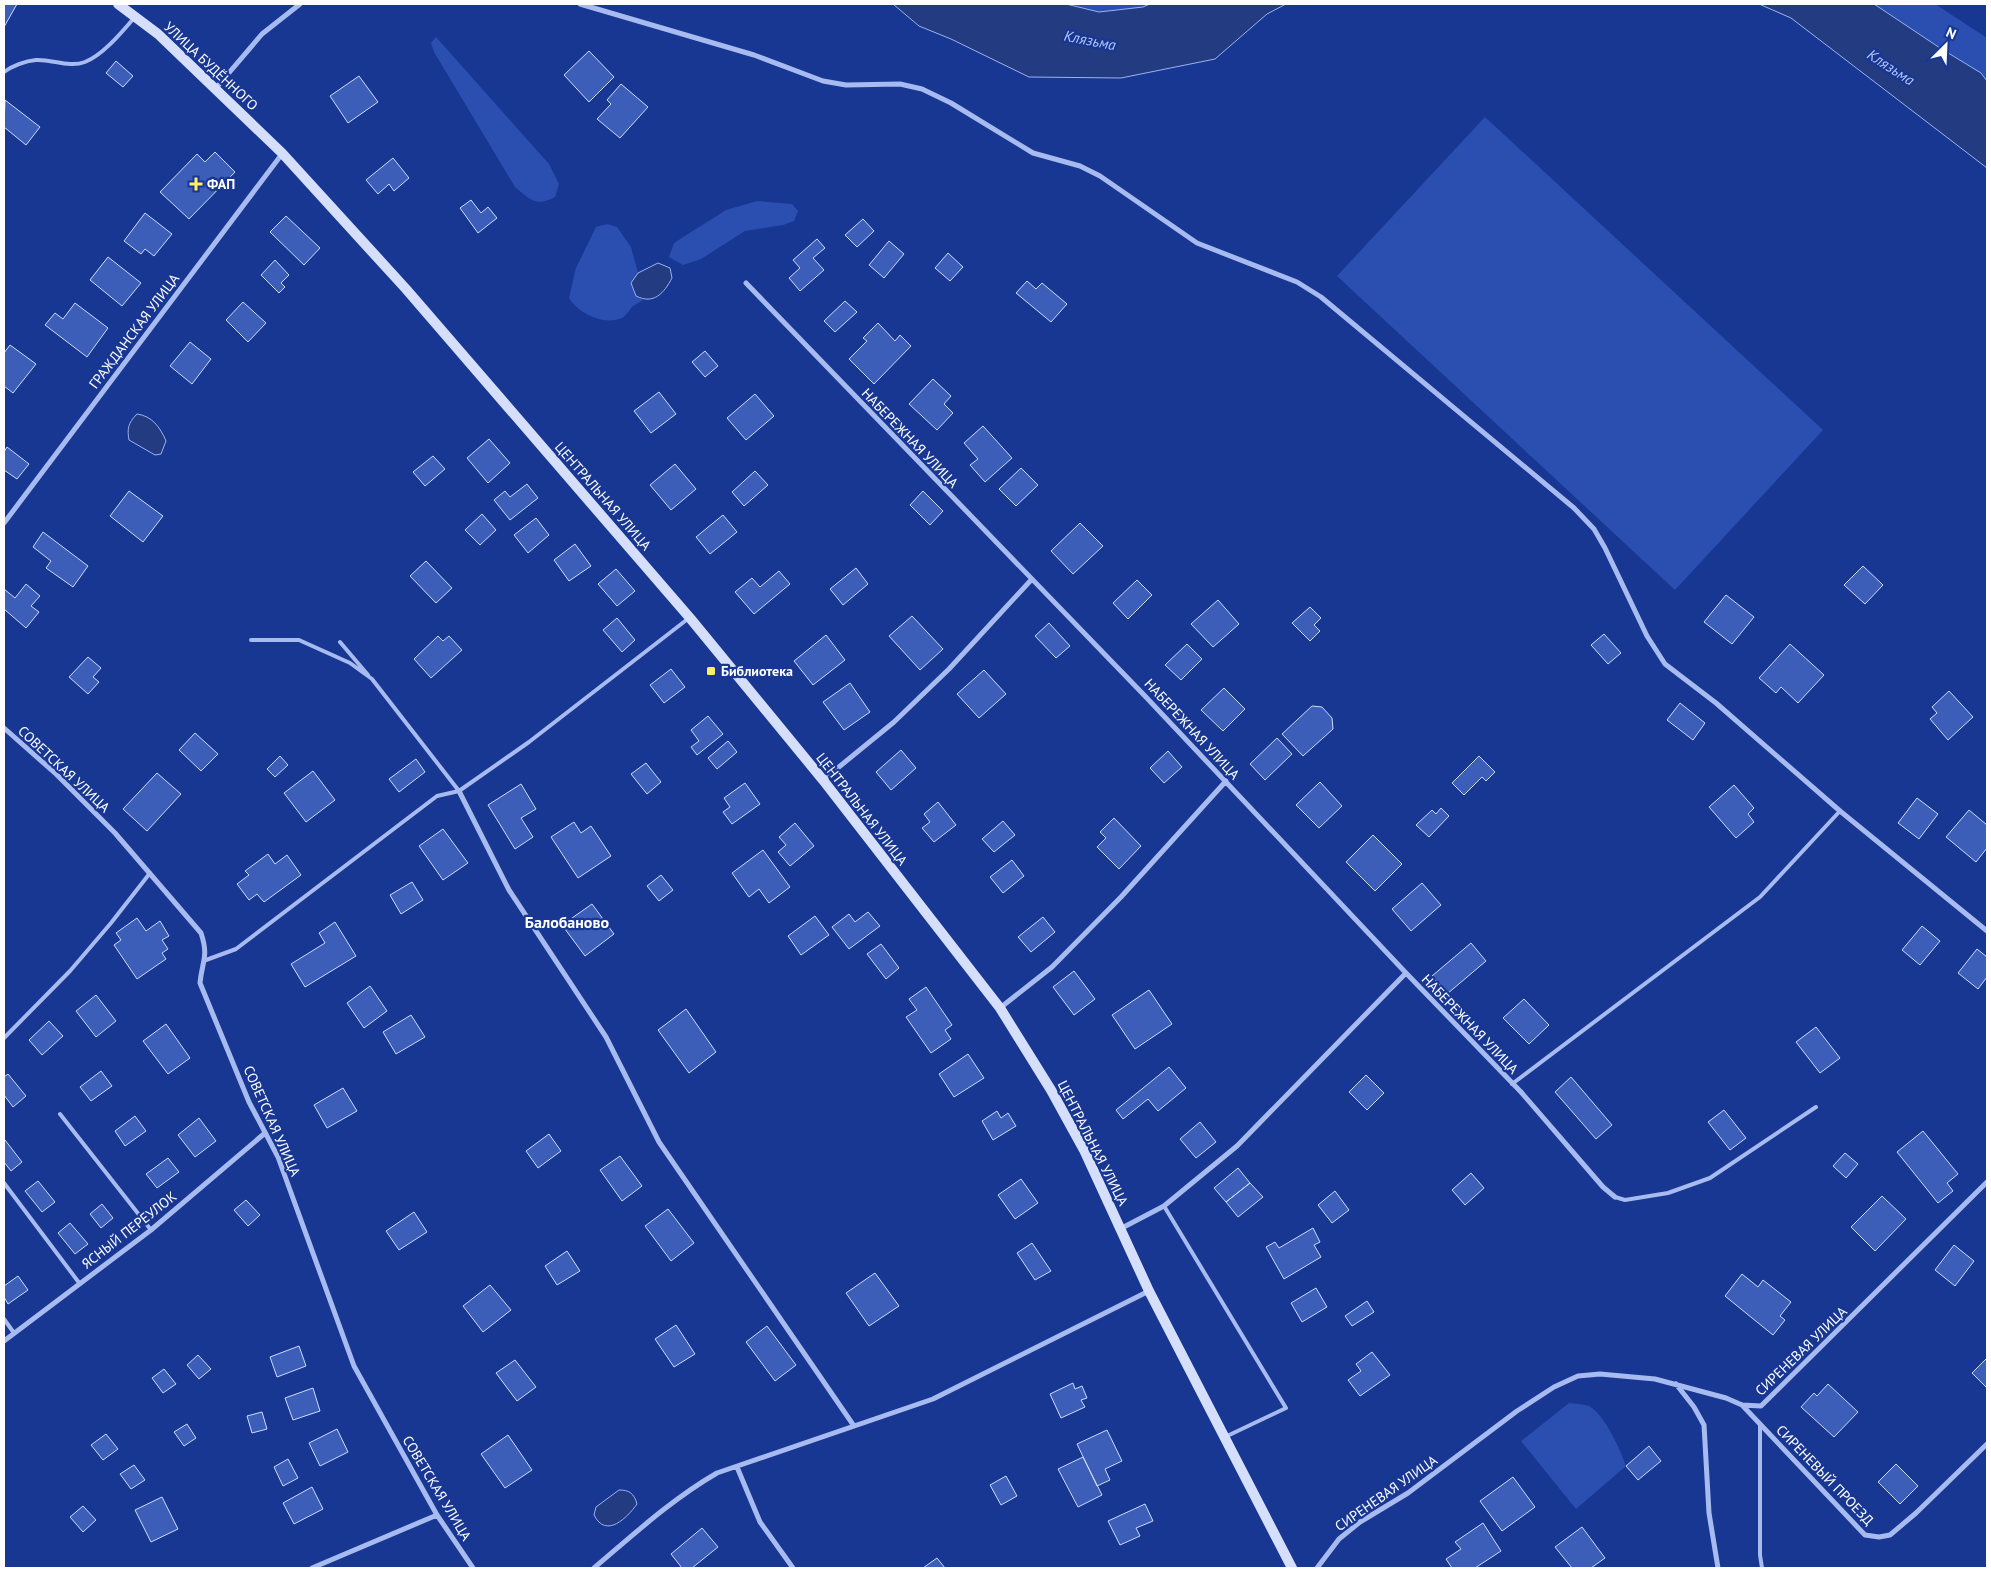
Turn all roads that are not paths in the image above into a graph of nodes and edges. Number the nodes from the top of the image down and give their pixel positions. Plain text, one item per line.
1 (118, 4) edge
2 (300, 4) edge
3 (580, 4) edge
4 (135, 16) junction
5 (4, 72) edge
6 (216, 88) junction
7 (282, 153) junction
8 (746, 283) dead end
9 (4, 522) edge
10 (1032, 579) junction
11 (690, 618) junction
12 (251, 640) dead end
13 (340, 642) dead end
14 (372, 679) junction
15 (4, 728) edge
16 (823, 780) junction
17 (1226, 781) junction
18 (459, 791) junction
19 (1840, 811) junction
20 (150, 873) junction
21 (1987, 931) edge
22 (206, 960) junction
23 (1406, 974) junction
24 (1000, 1008) junction
25 (4, 1038) edge
26 (1512, 1084) junction
27 (1816, 1107) dead end
28 (60, 1114) dead end
29 (266, 1133) junction
30 (1987, 1182) edge
31 (4, 1183) edge
32 (1615, 1197) joint
33 (1164, 1206) junction
34 (1120, 1229) junction
35 (151, 1230) junction
36 (80, 1284) junction
37 (1149, 1291) junction
38 (4, 1319) edge
39 (14, 1333) junction
40 (4, 1341) edge
41 (1676, 1384) junction
42 (1742, 1405) junction
43 (1760, 1424) junction
44 (854, 1426) junction
45 (1225, 1437) junction
46 (1987, 1444) edge
47 (737, 1467) junction
48 (437, 1515) junction
49 (312, 1568) edge
50 (473, 1568) edge
51 (594, 1568) edge
52 (793, 1568) edge
53 (1292, 1568) edge
54 (1317, 1568) edge
55 (1718, 1568) edge
56 (1762, 1568) edge

1 - 4 main road, УЛИЦА БУДЁННОГО
2 - 6 street
3 - 19 street
4 - 5 lane
4 - 6 main road, УЛИЦА БУДЁННОГО
6 - 7 main road, УЛИЦА БУДЁННОГО
7 - 9 street, ГРАЖДАНСКАЯ УЛИЦА
7 - 11 main road, ЦЕНТРАЛЬНАЯ УЛИЦА
8 - 10 street, НАБЕРЕЖНАЯ УЛИЦА
10 - 16 street
10 - 17 street, НАБЕРЕЖНАЯ УЛИЦА
11 - 16 main road, ЦЕНТРАЛЬНАЯ УЛИЦА
11 - 18 lane
12 - 14 lane
13 - 14 lane
14 - 18 lane
15 - 20 street, СОВЕТСКАЯ УЛИЦА
16 - 24 main road, ЦЕНТРАЛЬНАЯ УЛИЦА
17 - 23 street, НАБЕРЕЖНАЯ УЛИЦА
17 - 24 street
18 - 22 lane
18 - 44 street
19 - 21 street
19 - 26 lane
20 - 22 street, СОВЕТСКАЯ УЛИЦА
20 - 25 lane
22 - 29 street, СОВЕТСКАЯ УЛИЦА
23 - 26 street, НАБЕРЕЖНАЯ УЛИЦА
23 - 33 street
24 - 34 main road, ЦЕНТРАЛЬНАЯ УЛИЦА
26 - 32 street, НАБЕРЕЖНАЯ УЛИЦА
27 - 32 lane
28 - 35 lane
29 - 35 street, ЯСНЫЙ ПЕРЕУЛОК
29 - 48 street, СОВЕТСКАЯ УЛИЦА
30 - 42 street, СИРЕНЕВАЯ УЛИЦА
31 - 36 lane
33 - 34 street
33 - 45 lane
34 - 37 main road, ЦЕНТРАЛЬНАЯ УЛИЦА
35 - 36 street, ЯСНЫЙ ПЕРЕУЛОК
36 - 39 street, ЯСНЫЙ ПЕРЕУЛОК
37 - 44 street
37 - 45 main road, ЦЕНТРАЛЬНАЯ УЛИЦА
38 - 39 lane
39 - 40 street, ЯСНЫЙ ПЕРЕУЛОК
41 - 42 street, СИРЕНЕВАЯ УЛИЦА
41 - 54 street, СИРЕНЕВАЯ УЛИЦА
41 - 55 street
42 - 43 street, СИРЕНЕВЫЙ ПРОЕЗД
43 - 46 street, СИРЕНЕВЫЙ ПРОЕЗД
43 - 56 lane
44 - 47 street
45 - 53 main road, ЦЕНТРАЛЬНАЯ УЛИЦА
47 - 51 street
47 - 52 street
48 - 49 street
48 - 50 street, СОВЕТСКАЯ УЛИЦА

